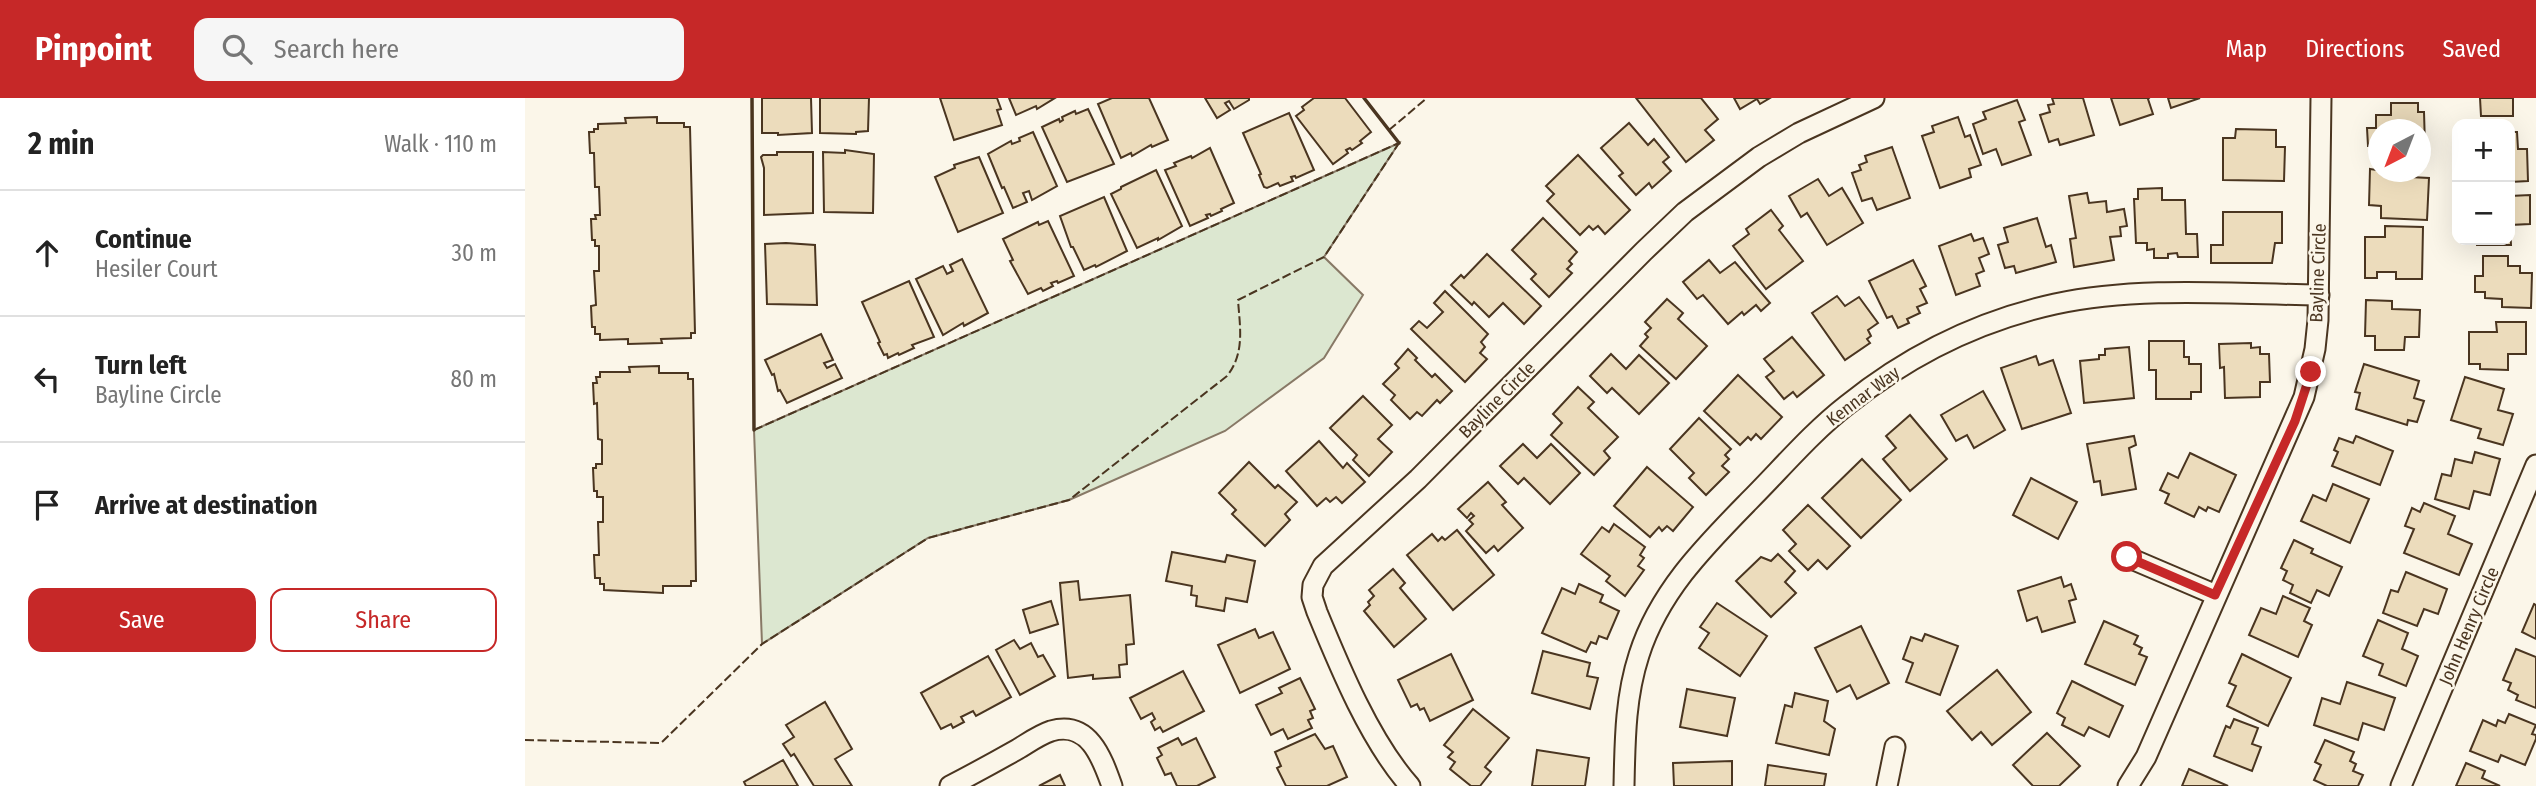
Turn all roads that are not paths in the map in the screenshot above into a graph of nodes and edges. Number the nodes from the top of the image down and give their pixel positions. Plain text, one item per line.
1 (1874, 98) edge
2 (2321, 98) edge
3 (2319, 295) junction
4 (2536, 465) edge
5 (2127, 557) dead end
6 (2215, 595) junction
7 (1895, 747) dead end
8 (950, 786) edge
9 (1112, 786) edge
10 (1410, 786) edge
11 (1624, 786) edge
12 (1887, 786) edge
13 (2128, 786) edge
14 (2401, 786) edge

1 - 10 street, Bayline Circle
2 - 3 street, Bayline Circle
3 - 6 street, Bayline Circle
3 - 11 street, Kennar Way
4 - 14 street, John Henry Circle
5 - 6 street
6 - 13 street, Bayline Circle
7 - 12 street
8 - 9 street

